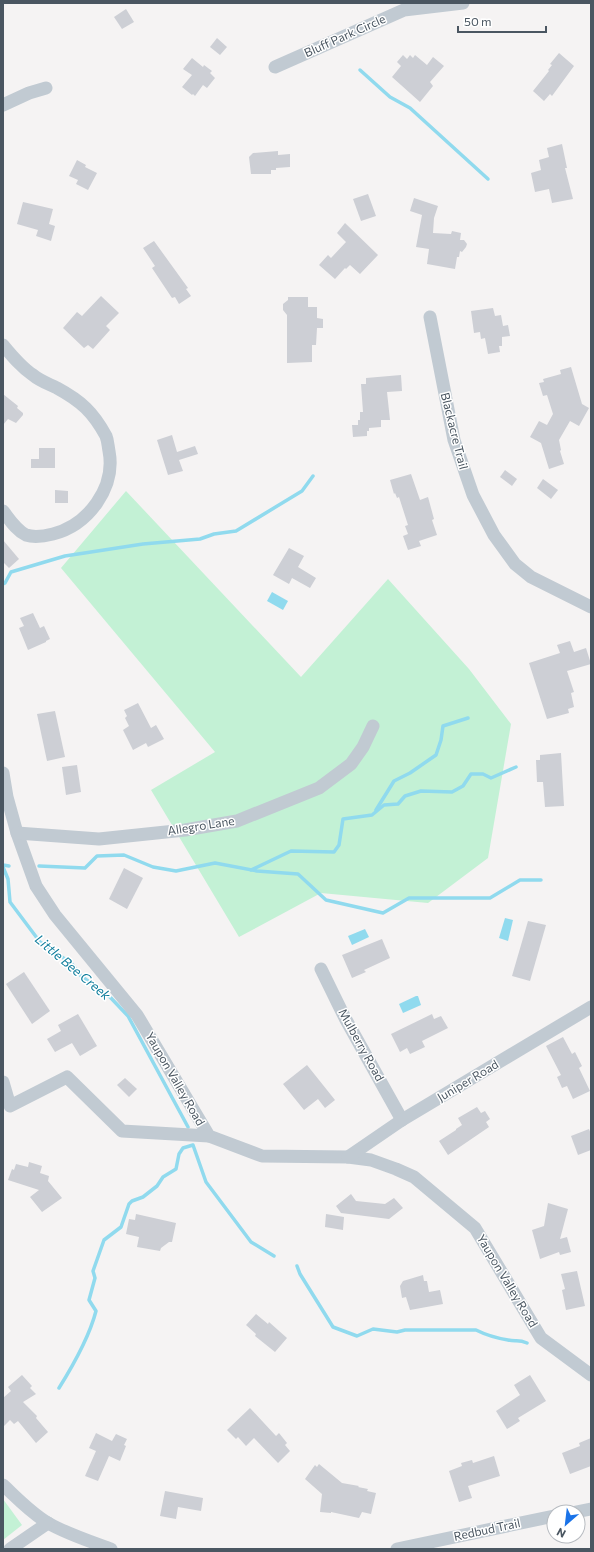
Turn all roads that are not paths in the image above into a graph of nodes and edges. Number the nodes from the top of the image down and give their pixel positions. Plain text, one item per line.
1 (463, 3) edge
2 (275, 67) dead end
3 (46, 88) dead end
4 (3, 105) edge
5 (430, 318) dead end
6 (3, 345) edge
7 (3, 511) edge
8 (591, 606) edge
9 (373, 726) dead end
10 (3, 772) edge
11 (17, 833) junction
12 (321, 969) dead end
13 (591, 1008) edge
14 (3, 1082) edge
15 (402, 1120) junction
16 (209, 1136) junction
17 (348, 1158) junction
18 (591, 1375) edge
19 (3, 1485) edge
20 (546, 1518) edge
21 (48, 1523) junction
22 (448, 1538) junction
23 (10, 1549) edge
24 (110, 1549) edge
25 (397, 1549) edge
26 (457, 1549) edge

1 - 2 street, Bluff Park Circle
3 - 4 street
5 - 8 street, Blackacre Trail
6 - 7 street
9 - 11 street, Allegro Lane
10 - 11 street, Yaupon Valley Road
11 - 16 street, Yaupon Valley Road
12 - 15 street, Mulberry Road
13 - 15 street, Juniper Road
14 - 16 street
15 - 17 street, Juniper Road
16 - 17 street, Yaupon Valley Road
17 - 18 street, Yaupon Valley Road
19 - 21 street
20 - 22 street, Redbud Trail
21 - 23 street
21 - 24 street
22 - 25 street, Redbud Trail
22 - 26 street

